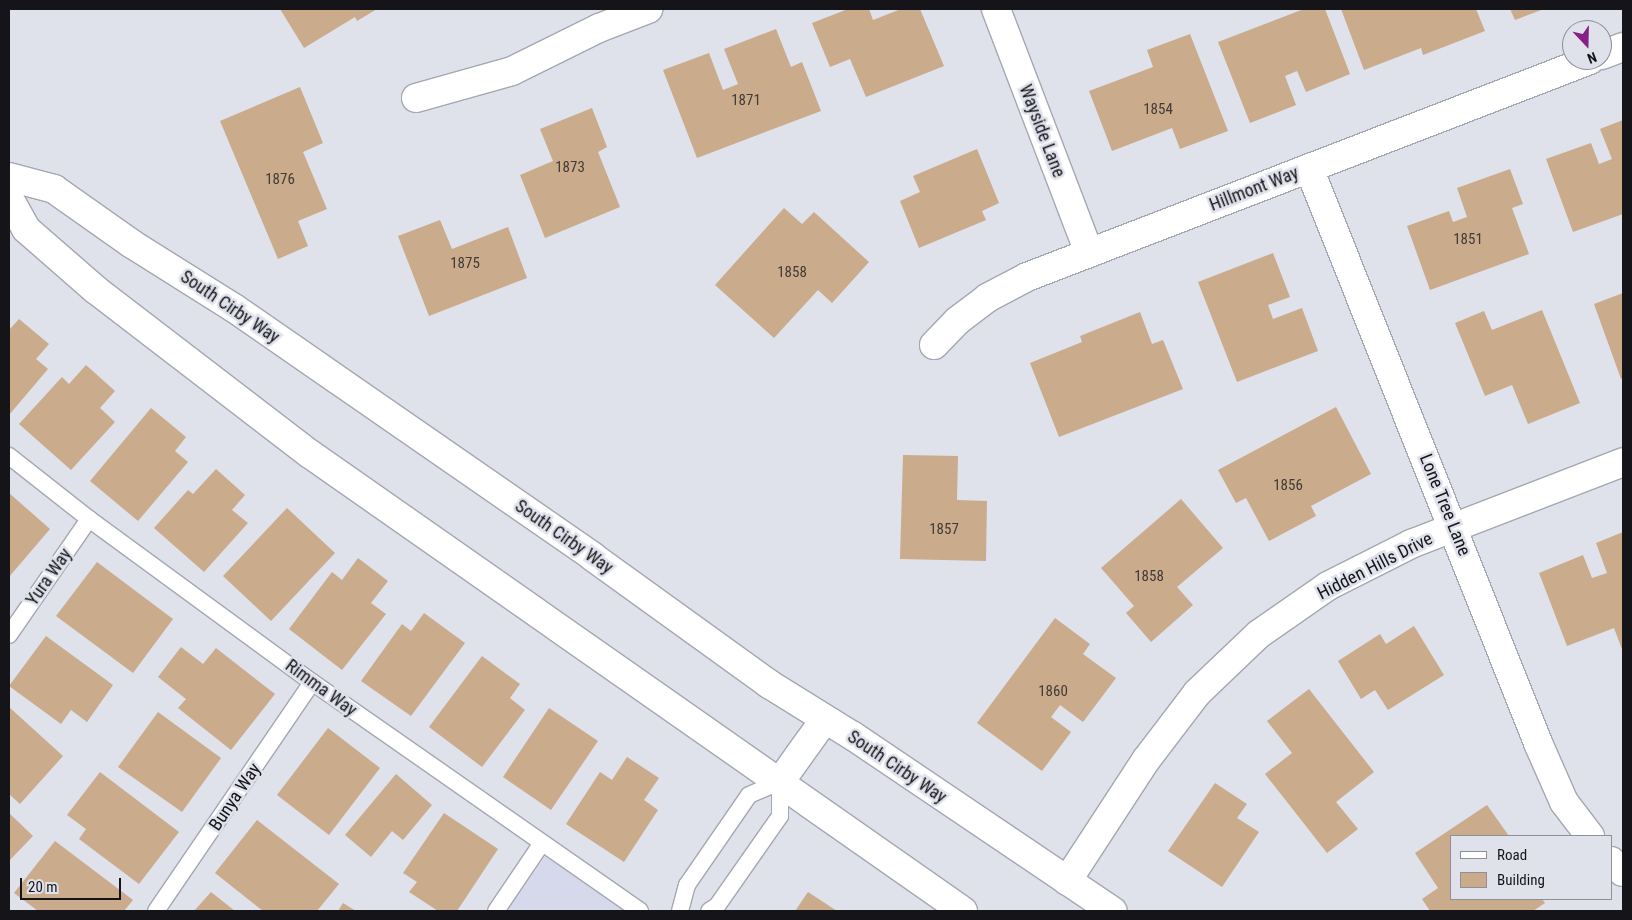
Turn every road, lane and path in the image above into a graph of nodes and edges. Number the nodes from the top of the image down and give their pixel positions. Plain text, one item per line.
1 (648, 9) edge
2 (996, 9) edge
3 (1564, 70) edge
4 (416, 98) dead end
5 (1309, 168) junction
6 (9, 177) edge
7 (9, 198) edge
8 (1089, 253) junction
9 (934, 345) dead end
10 (9, 456) edge
11 (1623, 462) edge
12 (90, 519) junction
13 (1455, 527) junction
14 (9, 635) edge
15 (312, 682) junction
16 (825, 719) junction
17 (780, 782) junction
18 (1589, 835) edge
19 (542, 843) junction
20 (1612, 862) edge
21 (1623, 872) edge
22 (1067, 881) junction
23 (156, 911) edge
24 (496, 911) edge
25 (640, 911) edge
26 (680, 911) edge
27 (709, 911) edge
28 (963, 911) edge
29 (1112, 911) edge

1 - 4 street
2 - 8 street, Wayside Lane
3 - 5 street, Hillmont Way
5 - 8 street, Hillmont Way
5 - 13 street, Lone Tree Lane
6 - 16 street, South Cirby Way
7 - 17 street
8 - 9 street, Hillmont Way
10 - 12 lane, Rimma Way
11 - 13 street, Hidden Hills Drive
12 - 14 lane, Yura Way
12 - 15 lane, Rimma Way
13 - 18 street, Lone Tree Lane
13 - 22 street, Hidden Hills Drive
15 - 19 lane, Rimma Way
15 - 23 lane, Bunya Way
16 - 17 street
16 - 22 street, South Cirby Way
17 - 26 lane
17 - 27 lane
17 - 28 street
19 - 24 lane
19 - 25 lane, Rimma Way
20 - 21 street
22 - 29 street, South Cirby Way

